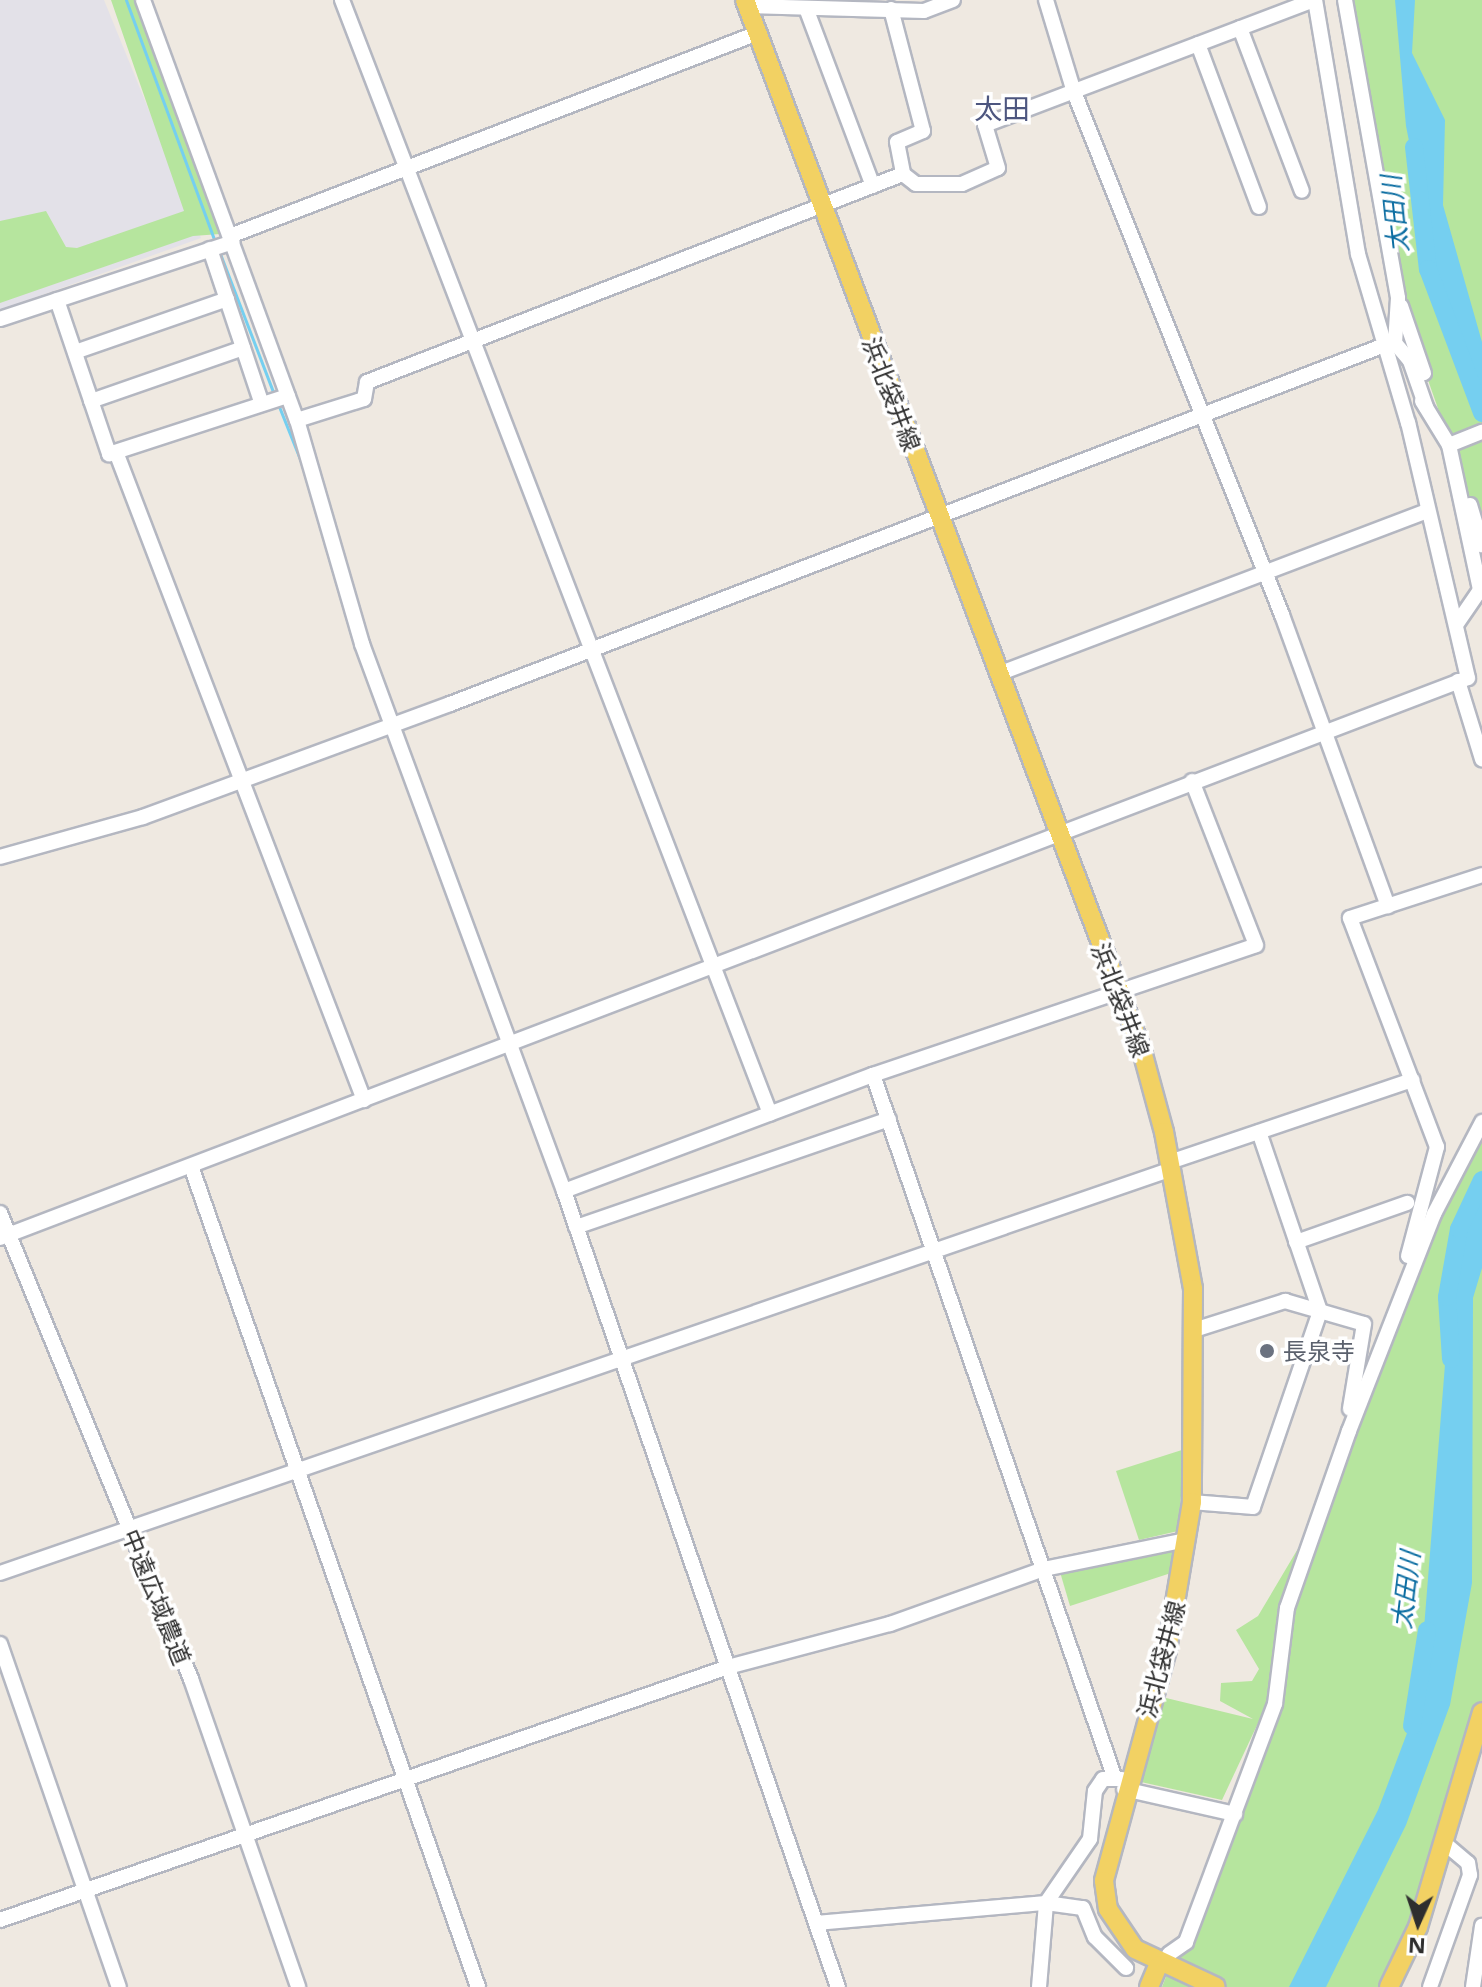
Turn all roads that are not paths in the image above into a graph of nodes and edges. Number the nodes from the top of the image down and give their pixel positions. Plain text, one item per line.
1 (143, 0) edge
2 (342, 0) edge
3 (953, 0) edge
4 (1046, 0) edge
5 (1315, 0) edge
6 (1345, 0) edge
7 (746, 3) edge
8 (823, 5) edge
9 (923, 6) edge
10 (806, 8) junction
11 (891, 9) junction
12 (1240, 28) junction
13 (755, 34) junction
14 (1198, 44) junction
15 (1074, 92) junction
16 (406, 167) junction
17 (903, 174) junction
18 (873, 186) junction
19 (1302, 191) dead end
20 (820, 205) junction
21 (1259, 207) dead end
22 (231, 239) junction
23 (210, 249) junction
24 (1398, 298) junction
25 (227, 299) junction
26 (57, 300) junction
27 (0, 319) edge
28 (472, 341) junction
29 (1382, 346) junction
30 (243, 348) junction
31 (75, 352) junction
32 (288, 396) junction
33 (91, 401) junction
34 (262, 404) junction
35 (1426, 407) junction
36 (1202, 414) junction
37 (297, 420) junction
38 (1482, 432) edge
39 (1450, 444) junction
40 (116, 452) junction
41 (1426, 511) junction
42 (939, 516) junction
43 (1482, 545) edge
44 (1263, 570) junction
45 (1456, 625) junction
46 (592, 650) junction
47 (998, 674) junction
48 (1458, 681) junction
49 (390, 724) junction
50 (1323, 732) junction
51 (1482, 759) edge
52 (241, 781) junction
53 (1192, 781) junction
54 (1056, 834) junction
55 (0, 857) edge
56 (1482, 875) edge
57 (1388, 906) junction
58 (713, 966) junction
59 (1120, 994) junction
60 (508, 1045) junction
61 (873, 1075) junction
62 (1412, 1080) junction
63 (364, 1100) junction
64 (770, 1114) junction
65 (889, 1119) junction
66 (1482, 1122) edge
67 (1259, 1132) junction
68 (191, 1166) junction
69 (1171, 1166) junction
70 (564, 1191) junction
71 (1407, 1203) dead end
72 (0, 1213) edge
73 (576, 1227) junction
74 (4, 1236) edge
75 (1296, 1242) junction
76 (935, 1252) junction
77 (1404, 1284) junction
78 (1320, 1311) junction
79 (1194, 1330) junction
80 (621, 1360) junction
81 (1345, 1441) junction
82 (302, 1469) junction
83 (1192, 1502) junction
84 (128, 1528) junction
85 (1186, 1540) junction
86 (1044, 1569) junction
87 (0, 1573) edge
88 (0, 1644) edge
89 (728, 1667) junction
90 (1482, 1712) edge
91 (408, 1779) junction
92 (1121, 1782) junction
93 (1235, 1814) junction
94 (245, 1834) junction
95 (1445, 1844) junction
96 (85, 1890) junction
97 (1046, 1903) junction
98 (0, 1920) edge
99 (816, 1923) junction
100 (1482, 1926) edge
101 (1167, 1964) junction
102 (1126, 1968) dead end
103 (119, 1987) edge
104 (298, 1987) edge
105 (478, 1987) edge
106 (838, 1987) edge
107 (1039, 1987) edge
108 (1149, 1987) edge
109 (1216, 1987) edge
110 (1389, 1987) edge
111 (1430, 1987) edge
112 (1473, 1987) edge

1 - 22 street
2 - 16 street
3 - 9 street
4 - 15 street
5 - 12 street
5 - 29 street
6 - 24 street
7 - 10 street
7 - 13 main road, 浜北袋井線
8 - 10 street
8 - 11 street
9 - 11 street
10 - 18 street
11 - 17 street
12 - 14 street
12 - 19 street
13 - 16 street
13 - 20 main road, 浜北袋井線
14 - 15 street
14 - 21 street
15 - 17 street
15 - 36 street
16 - 22 street
16 - 28 street
17 - 18 street
18 - 20 street
20 - 28 street
20 - 42 main road, 浜北袋井線
22 - 23 street
22 - 32 street
23 - 25 street
23 - 26 street
24 - 35 street
24 - 39 street
25 - 30 street
25 - 31 street
26 - 27 street
26 - 31 street
28 - 37 street
28 - 46 street
29 - 35 street
29 - 36 street
29 - 41 street
30 - 33 street
30 - 34 street
31 - 33 street
32 - 34 street
32 - 37 street
33 - 40 street
34 - 40 street
35 - 39 street
36 - 42 street
36 - 44 street
37 - 49 street
38 - 39 street
39 - 43 street
39 - 45 street
40 - 52 street
41 - 44 street
41 - 45 street
42 - 46 street
42 - 47 main road, 浜北袋井線
44 - 47 street
44 - 50 street
45 - 48 street
46 - 49 street
46 - 58 street
47 - 54 main road, 浜北袋井線
48 - 50 street
48 - 51 street
49 - 52 street
49 - 60 street
50 - 53 street
50 - 57 street
52 - 55 street
52 - 63 street
53 - 54 street
53 - 59 street
54 - 58 street
54 - 59 main road, 浜北袋井線
56 - 57 street
57 - 62 street
58 - 60 street
58 - 64 street
59 - 61 street
59 - 69 main road, 浜北袋井線
60 - 63 street
60 - 70 street
61 - 64 street
61 - 65 street
62 - 67 street
62 - 77 street
63 - 68 street
64 - 70 street
65 - 73 street
65 - 76 street
66 - 77 street
67 - 69 street
67 - 75 street
68 - 74 street
68 - 82 street
69 - 76 street
69 - 79 main road, 浜北袋井線
70 - 73 street
71 - 75 street
72 - 74 street, 中遠広域農道
73 - 80 street
74 - 84 street, 中遠広域農道
75 - 78 street
76 - 80 street
76 - 86 street
77 - 81 street
78 - 79 street
78 - 81 street
78 - 83 street
79 - 83 main road, 浜北袋井線
80 - 82 street
80 - 89 street
81 - 93 street
82 - 84 street
82 - 91 street
83 - 85 main road, 浜北袋井線
84 - 87 street
84 - 94 street, 中遠広域農道
85 - 86 street
85 - 92 main road, 浜北袋井線
86 - 89 street
86 - 92 street
88 - 96 street
89 - 91 street
89 - 99 street
90 - 95 main road
91 - 94 street
91 - 105 street
92 - 93 street
92 - 97 street
92 - 101 main road, 浜北袋井線
93 - 101 street
94 - 96 street
94 - 104 street, 中遠広域農道
95 - 110 main road
95 - 111 street
96 - 98 street
96 - 103 street
97 - 99 street
97 - 102 street
97 - 107 street
99 - 106 street
100 - 112 street
101 - 108 main road
101 - 109 main road, 浜北袋井線

